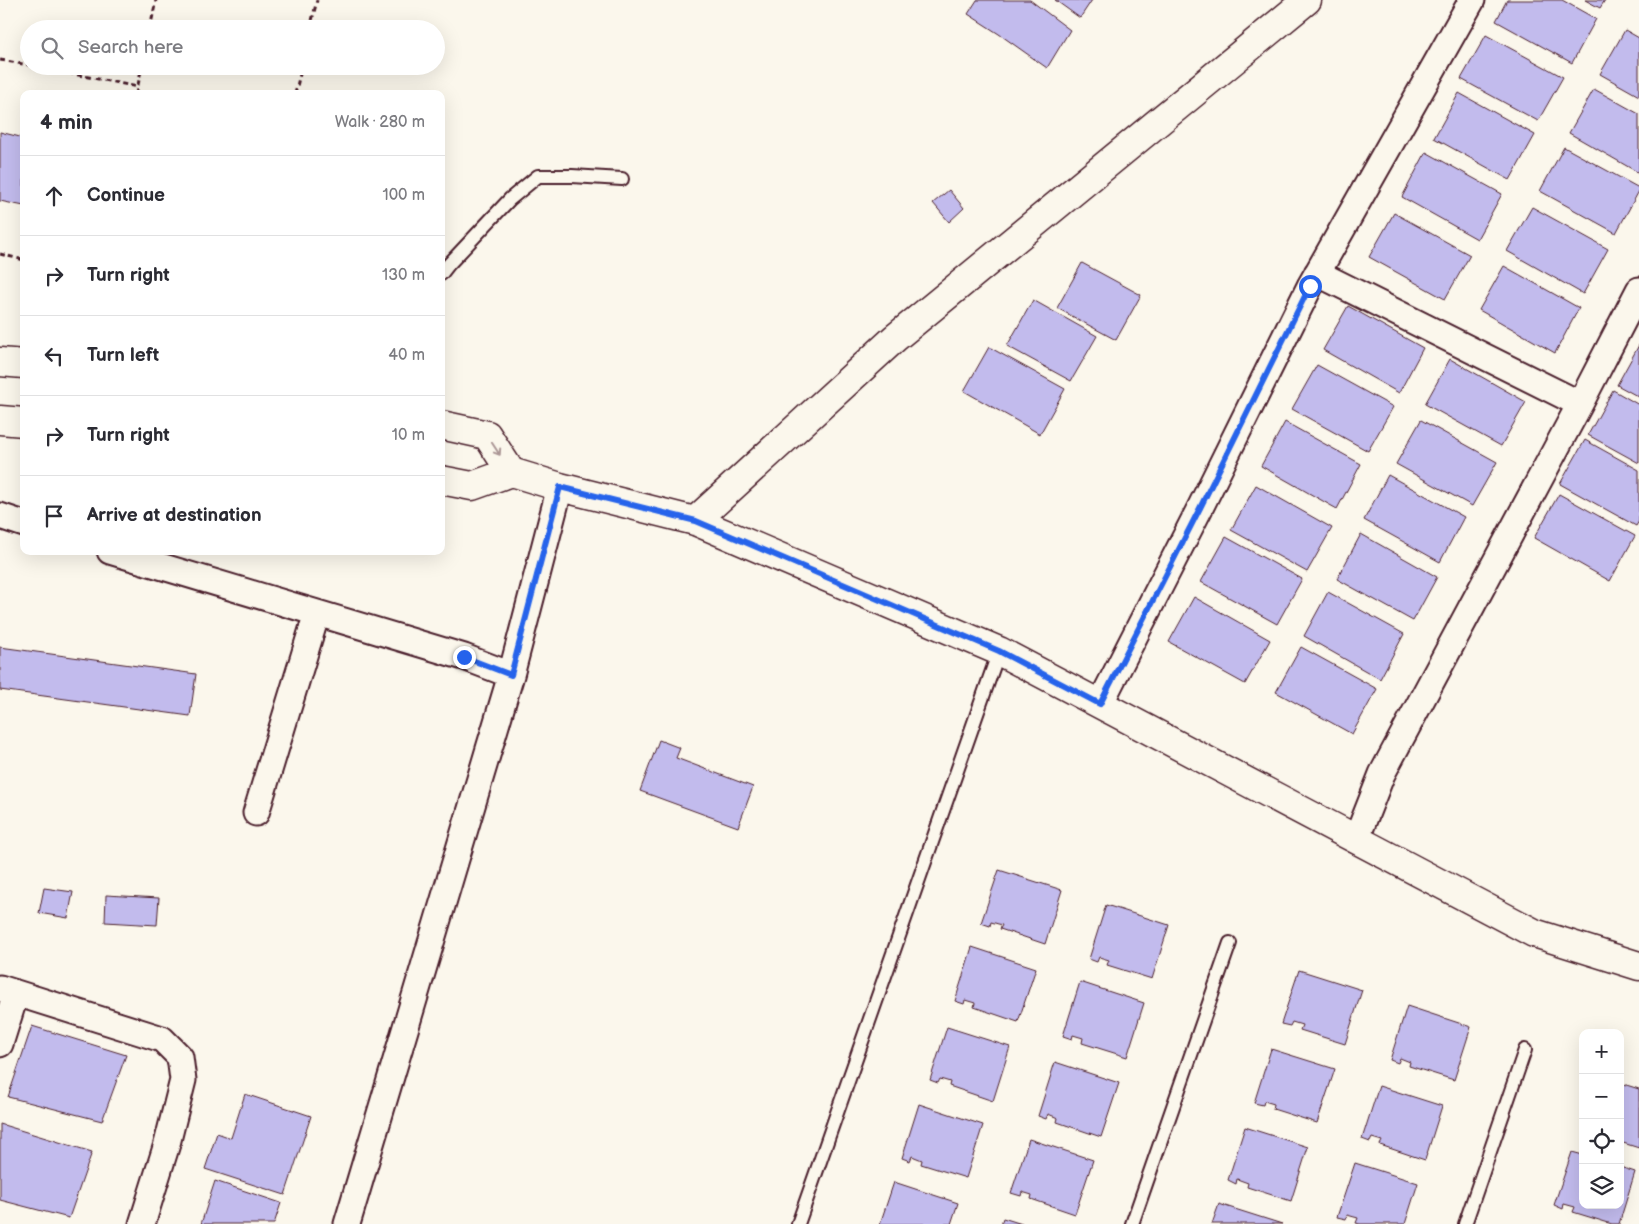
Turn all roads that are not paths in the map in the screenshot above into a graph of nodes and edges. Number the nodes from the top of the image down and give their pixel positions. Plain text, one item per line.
1 (1307, 0) edge
2 (1472, 0) edge
3 (622, 179) dead end
4 (445, 269) edge
5 (1317, 274) junction
6 (1639, 290) edge
7 (0, 362) edge
8 (20, 364) edge
9 (1580, 404) junction
10 (0, 420) edge
11 (20, 422) edge
12 (445, 427) edge
13 (512, 472) junction
14 (445, 481) edge
15 (560, 487) junction
16 (0, 516) edge
17 (696, 521) junction
18 (20, 523) edge
19 (123, 555) edge
20 (317, 613) junction
21 (999, 651) junction
22 (511, 675) junction
23 (1100, 704) junction
24 (256, 812) dead end
25 (1356, 840) junction
26 (1230, 943) dead end
27 (1639, 966) edge
28 (8, 990) edge
29 (0, 1044) edge
30 (1525, 1050) dead end
31 (142, 1224) edge
32 (347, 1224) edge
33 (798, 1224) edge
34 (1132, 1224) edge
35 (1466, 1224) edge

1 - 17 street
2 - 5 street
3 - 4 lane
5 - 9 street
5 - 23 street
6 - 9 street
7 - 8 street
9 - 25 street
10 - 11 street
12 -> 13 street
13 - 14 street
13 - 15 street
15 - 17 street
15 - 22 street
16 - 18 street
17 - 21 street
19 - 20 street
20 - 22 street
20 - 24 street
21 - 23 street
21 - 33 lane
22 - 32 street
23 - 25 street
25 - 27 street
26 - 34 lane
28 - 29 street
28 - 31 street
30 - 35 lane

